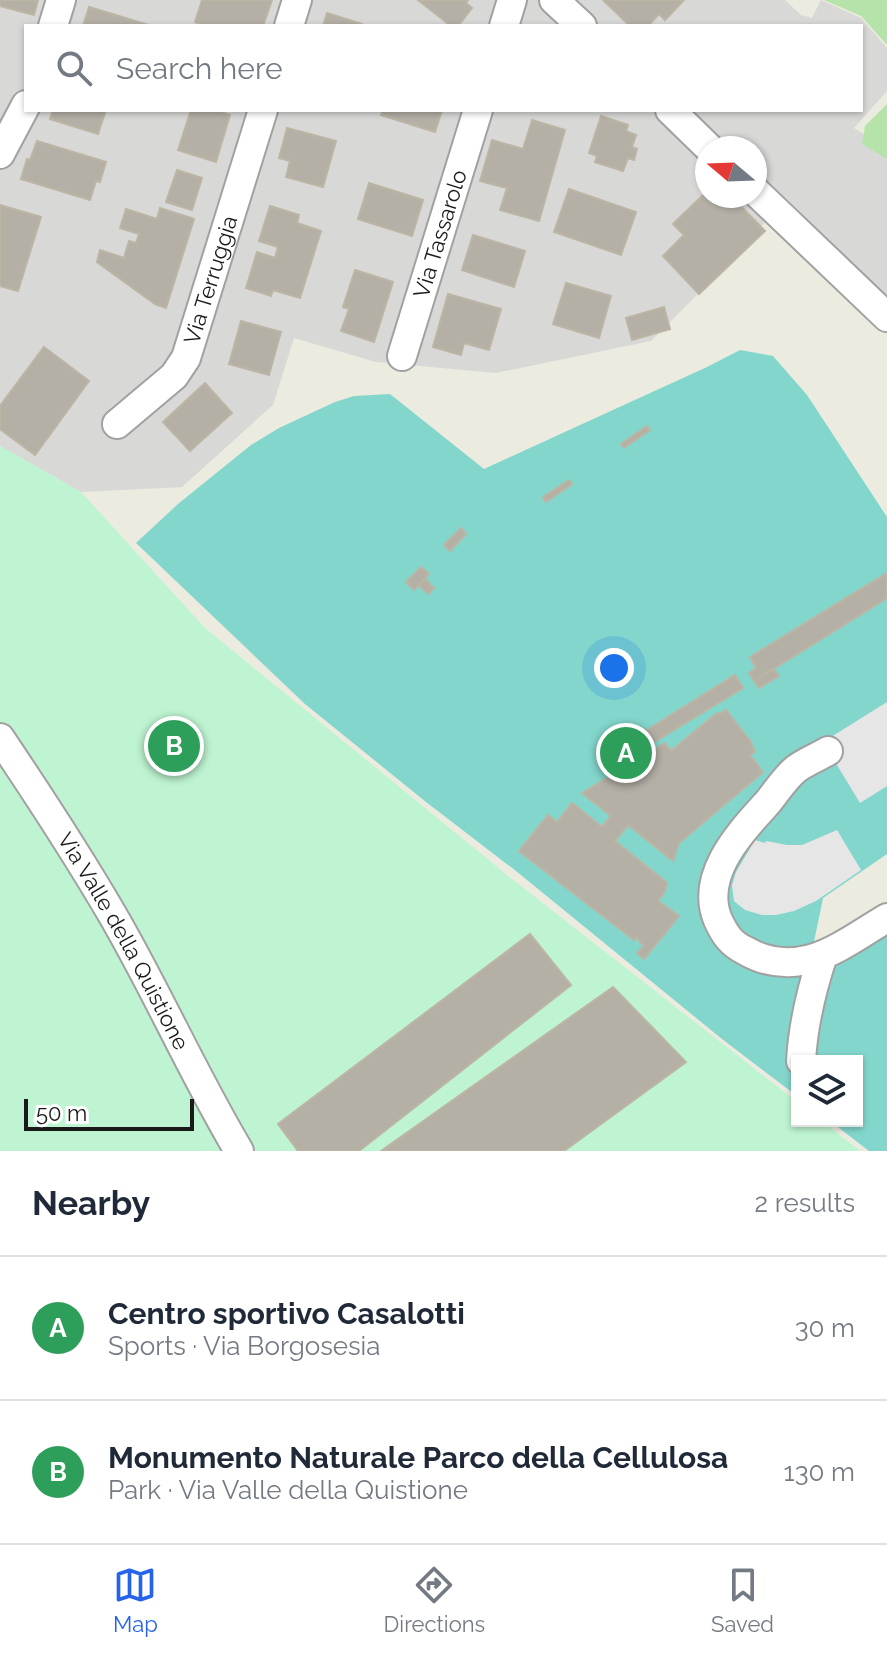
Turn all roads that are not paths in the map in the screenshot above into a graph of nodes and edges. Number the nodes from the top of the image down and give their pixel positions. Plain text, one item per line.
1 (61, 0) edge
2 (297, 0) edge
3 (512, 0) edge
4 (554, 0) edge
5 (54, 24) edge
6 (290, 24) edge
7 (505, 24) edge
8 (580, 24) edge
9 (24, 109) edge
10 (262, 112) edge
11 (477, 112) edge
12 (672, 112) edge
13 (697, 136) edge
14 (0, 154) edge
15 (767, 202) edge
16 (887, 317) edge
17 (402, 356) dead end
18 (117, 424) dead end
19 (0, 738) edge
20 (828, 751) dead end
21 (887, 918) edge
22 (823, 955) junction
23 (801, 1055) edge
24 (239, 1151) edge

1 - 5 street
2 - 6 street
3 - 7 street
4 - 8 street
9 - 14 street
10 - 18 street, Via Terruggia
11 - 17 street, Via Tassarolo
12 - 13 street
15 - 16 street
19 - 24 street, Via Valle della Quistione
20 - 22 street
21 - 22 street
22 - 23 street

